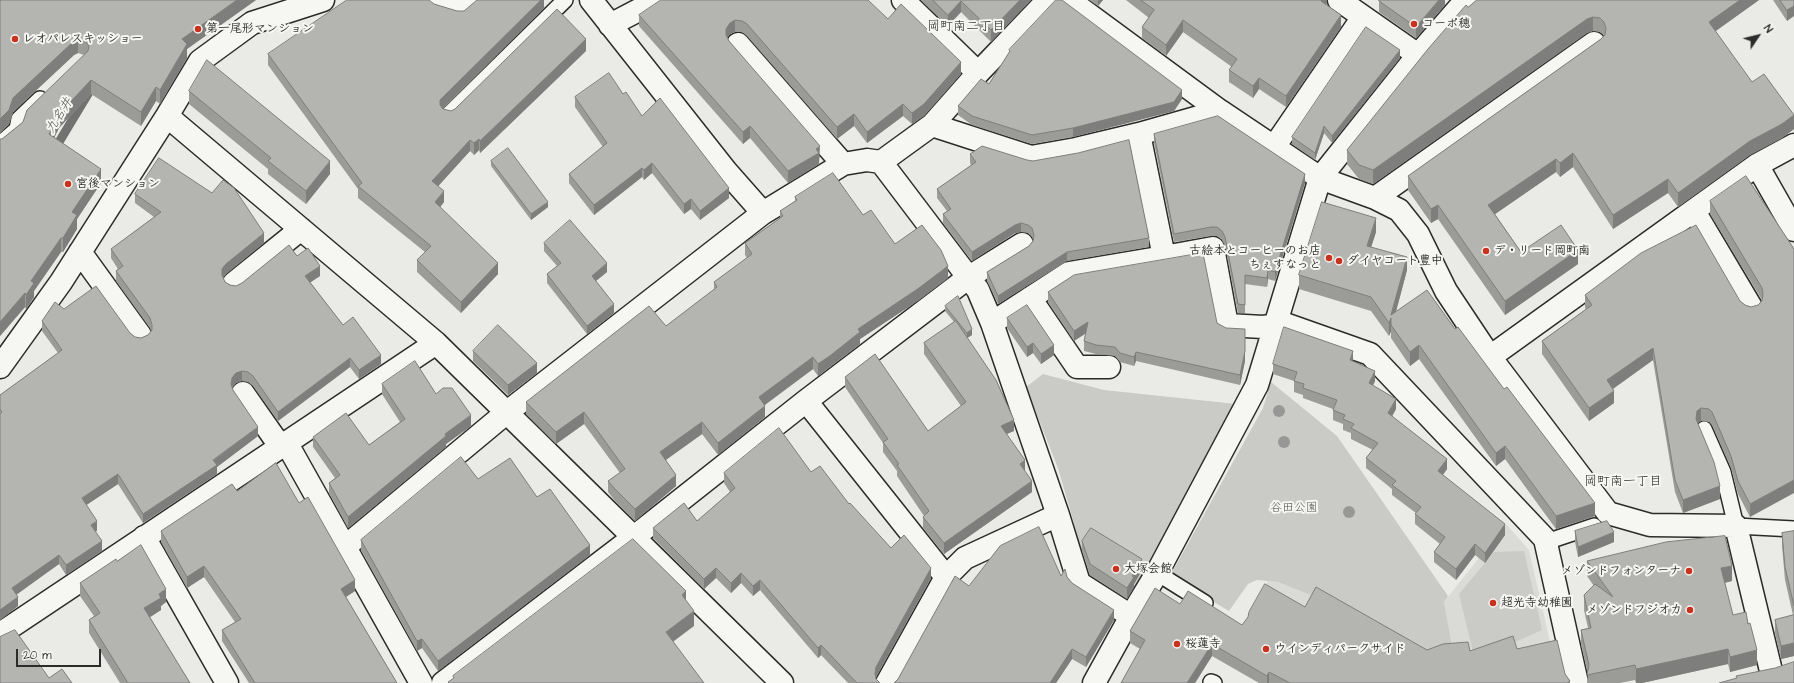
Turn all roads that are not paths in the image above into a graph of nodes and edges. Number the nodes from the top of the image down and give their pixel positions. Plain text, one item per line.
1 (323, 0) edge
2 (471, 0) edge
3 (565, 0) edge
4 (591, 0) edge
5 (658, 0) edge
6 (903, 0) edge
7 (1048, 0) edge
8 (1069, 0) edge
9 (1339, 0) edge
10 (1466, 0) edge
11 (438, 3) dead end
12 (281, 7) edge
13 (1363, 17) junction
14 (610, 25) junction
15 (1594, 43) edge
16 (738, 44) dead end
17 (1418, 55) junction
18 (978, 73) junction
19 (53, 88) edge
20 (1220, 111) junction
21 (449, 114) edge
22 (168, 116) junction
23 (932, 125) junction
24 (1139, 134) junction
25 (0, 144) edge
26 (1794, 145) edge
27 (1274, 147) junction
28 (881, 162) junction
29 (843, 164) junction
30 (1757, 165) junction
31 (1320, 178) junction
32 (1375, 198) junction
33 (1694, 211) junction
34 (763, 213) junction
35 (301, 229) junction
36 (1794, 230) edge
37 (1022, 244) dead end
38 (80, 252) junction
39 (1164, 257) junction
40 (969, 277) junction
41 (234, 283) dead end
42 (1030, 298) junction
43 (1751, 307) edge
44 (992, 323) junction
45 (1275, 325) junction
46 (140, 335) dead end
47 (436, 343) junction
48 (1490, 357) junction
49 (0, 367) edge
50 (1109, 368) dead end
51 (243, 393) dead end
52 (806, 401) junction
53 (506, 413) junction
54 (1704, 429) dead end
55 (283, 444) junction
56 (1614, 514) junction
57 (1058, 515) junction
58 (1736, 526) junction
59 (1794, 529) edge
60 (144, 537) junction
61 (634, 537) junction
62 (1546, 542) junction
63 (346, 546) junction
64 (1157, 573) junction
65 (946, 578) junction
66 (1215, 609) edge
67 (1131, 616) junction
68 (0, 634) edge
69 (1794, 669) edge
70 (1772, 675) junction
71 (1750, 680) edge
72 (415, 681) edge
73 (228, 683) edge
74 (443, 683) edge
75 (782, 683) edge
76 (887, 683) edge
77 (1094, 683) edge
78 (1577, 683) edge

1 - 12 street
2 - 11 street
3 - 21 lane
4 - 14 street
5 - 14 street
6 - 18 street
7 - 18 street
8 - 20 street
9 - 13 street
10 - 17 street
12 - 22 street
13 - 17 street
13 - 27 street
14 - 34 street
15 - 32 street
16 - 29 street
17 - 31 street
18 - 23 street
19 - 25 lane
20 - 24 street
20 - 27 street
22 - 35 street
22 - 38 street
23 - 24 street
23 - 28 street
24 - 39 street
26 - 30 street
27 - 31 street
28 - 29 street
28 - 40 street
29 - 34 street
30 - 33 street
30 - 36 street
31 - 32 street
31 - 45 street
32 - 48 street
33 - 43 street
33 - 48 street
34 - 53 street
35 - 41 street
35 - 47 street
37 - 40 street
38 - 46 street
38 - 49 street
39 - 42 street
39 - 45 street
40 - 44 street
40 - 52 street
42 - 44 street
42 - 50 street
44 - 57 street
45 - 62 street
45 - 64 street
47 - 53 street
47 - 55 street
48 - 56 street
51 - 55 street
52 - 61 street
52 - 65 street
53 - 61 street
53 - 63 street
54 - 58 lane
55 - 60 street
55 - 63 street
56 - 58 street
56 - 62 lane
57 - 65 street
57 - 67 street
58 - 59 lane
58 - 70 street
60 - 68 street
60 - 73 street
61 - 74 street
61 - 75 street
62 - 78 street
63 - 72 street
64 - 66 lane
64 - 67 street
65 - 76 street
67 - 77 street
69 - 70 street
70 - 71 street

